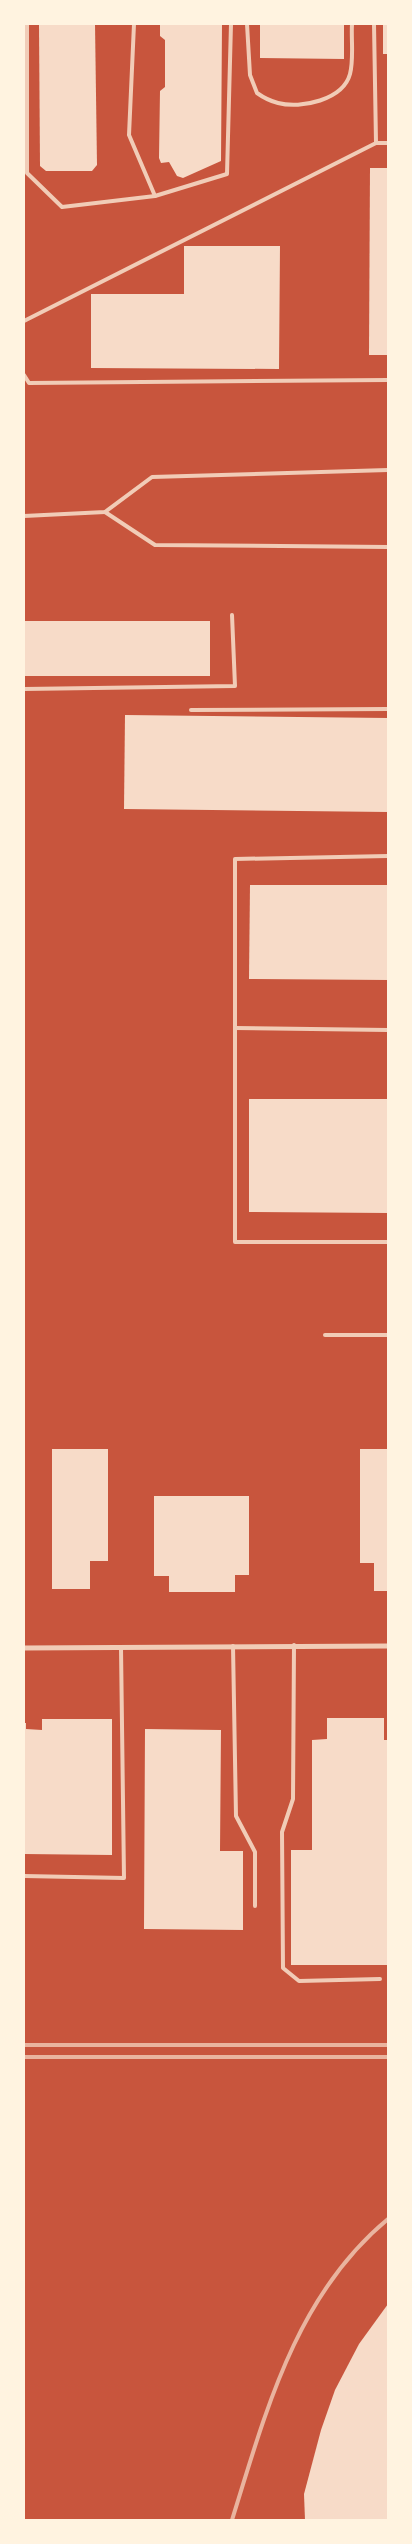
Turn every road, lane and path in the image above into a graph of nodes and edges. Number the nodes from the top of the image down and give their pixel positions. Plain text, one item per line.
1 (27, 24) edge
2 (134, 24) edge
3 (231, 24) edge
4 (247, 24) edge
5 (352, 24) edge
6 (374, 24) edge
7 (376, 143) junction
8 (388, 143) edge
9 (155, 196) junction
10 (24, 321) edge
11 (24, 375) edge
12 (388, 380) edge
13 (388, 470) edge
14 (105, 512) junction
15 (24, 516) edge
16 (388, 547) edge
17 (232, 614) dead end
18 (24, 689) edge
19 (388, 709) edge
20 (191, 710) dead end
21 (388, 856) edge
22 (235, 1028) junction
23 (388, 1030) edge
24 (388, 1242) edge
25 (324, 1335) dead end
26 (388, 1336) edge
27 (294, 1645) junction
28 (233, 1646) junction
29 (388, 1646) edge
30 (24, 1648) edge
31 (121, 1648) junction
32 (24, 1876) edge
33 (255, 1906) dead end
34 (380, 1979) dead end

1 - 9 lane
2 - 9 lane
3 - 9 lane
4 - 5 lane
6 - 7 lane
7 - 8 lane
7 - 10 lane
11 - 12 lane
13 - 14 lane
14 - 15 lane
14 - 16 lane
17 - 18 lane
19 - 20 lane
21 - 22 lane
22 - 23 lane
22 - 24 lane
25 - 26 lane
27 - 28 street
27 - 29 street
27 - 34 lane
28 - 31 street
28 - 33 lane
30 - 31 street
31 - 32 lane

